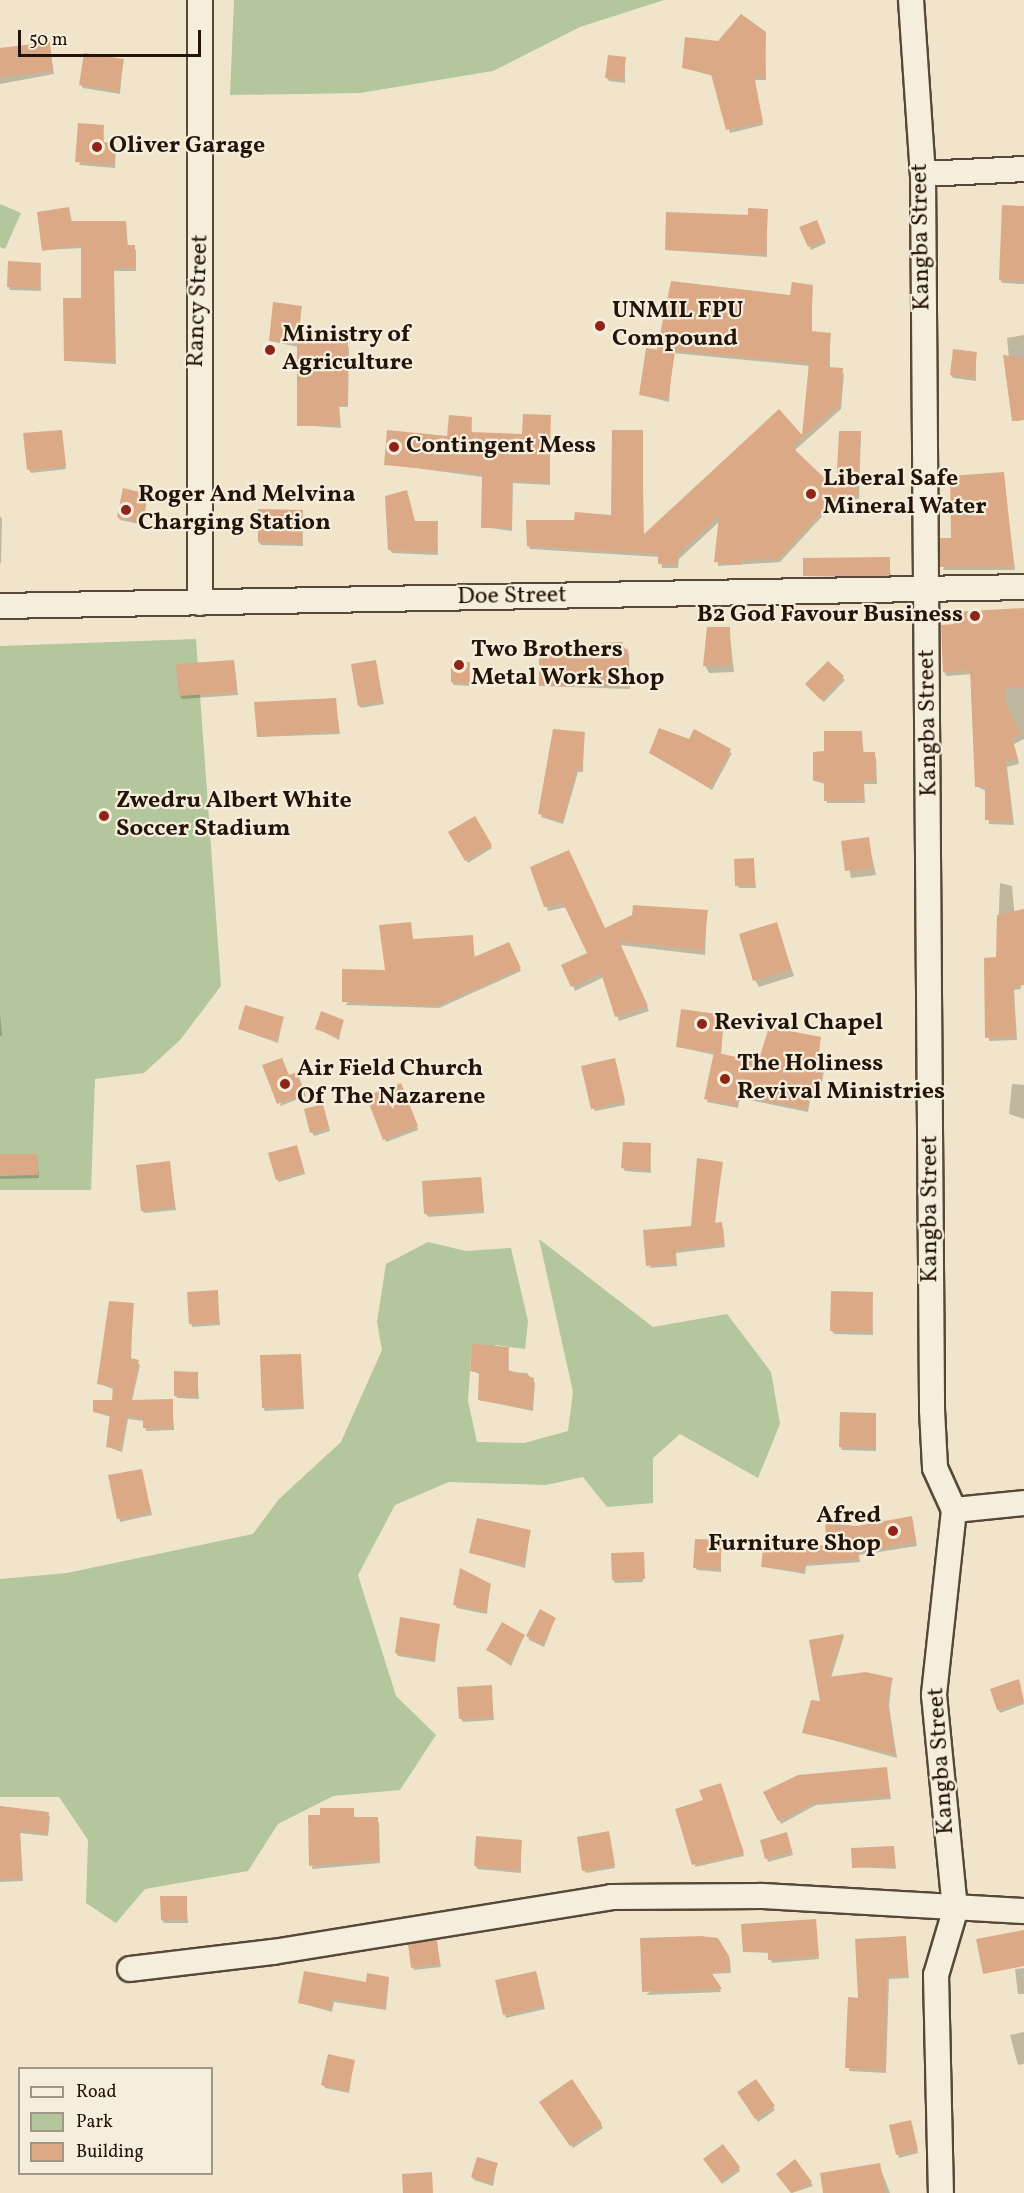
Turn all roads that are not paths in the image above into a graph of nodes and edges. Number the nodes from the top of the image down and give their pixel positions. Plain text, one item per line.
1 (201, 0) edge
2 (911, 0) edge
3 (1024, 169) edge
4 (923, 174) junction
5 (1024, 587) edge
6 (926, 588) junction
7 (200, 603) junction
8 (0, 606) edge
9 (1024, 1503) edge
10 (954, 1510) junction
11 (956, 1911) junction
12 (1024, 1911) edge
13 (130, 1969) dead end
14 (940, 2193) edge

1 - 7 street, Rancy Street
2 - 4 street, Kangba Street
3 - 4 street
4 - 6 street, Kangba Street
5 - 6 street, Doe Street
6 - 7 street, Doe Street
6 - 10 street, Kangba Street
7 - 8 street, Doe Street
9 - 10 street
10 - 11 street, Kangba Street
11 - 12 street
11 - 13 street
11 - 14 street, Kangba Street

